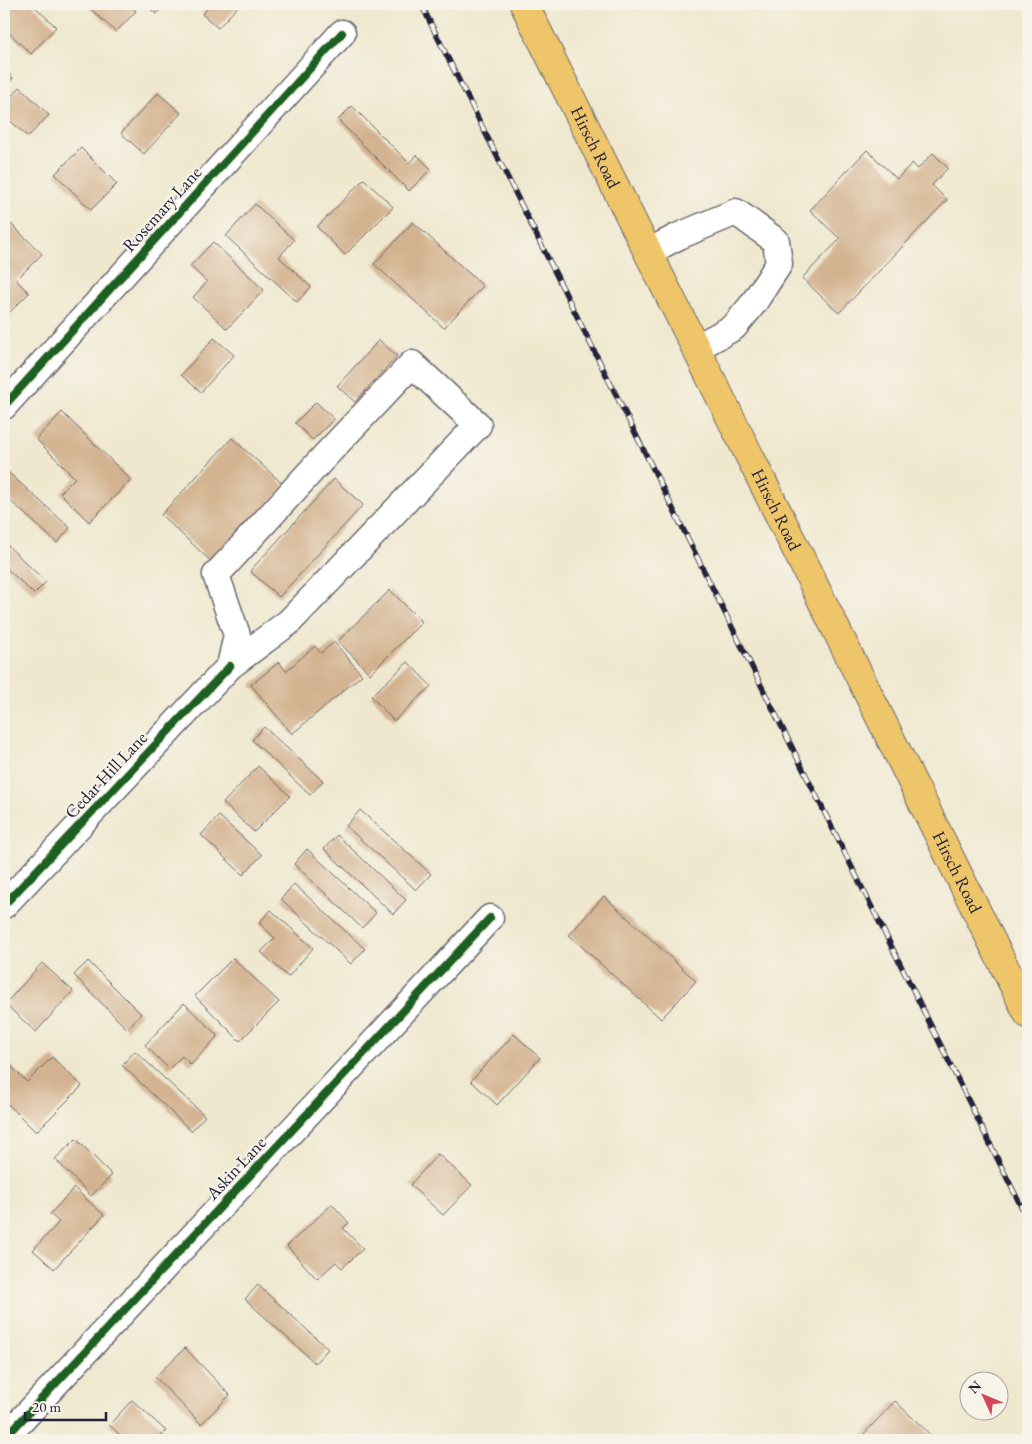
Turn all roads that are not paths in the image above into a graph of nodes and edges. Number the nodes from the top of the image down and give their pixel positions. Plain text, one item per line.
1 (524, 4) edge
2 (342, 33) dead end
3 (648, 252) junction
4 (696, 348) junction
5 (4, 406) edge
6 (230, 666) junction
7 (4, 905) edge
8 (490, 918) dead end
9 (1028, 1014) edge
10 (4, 1439) edge

1 - 3 main road, Hirsch Road
2 - 5 street, Rosemary Lane
3 - 4 main road, Hirsch Road
3 - 4 street
4 - 9 main road, Hirsch Road
6 - 6 street, Cedar Hill Lane
6 - 7 street, Cedar Hill Lane
8 - 10 street, Askin Lane

